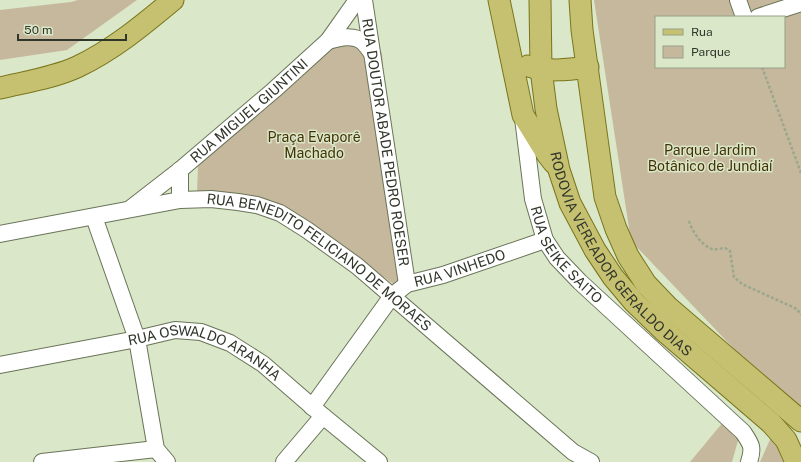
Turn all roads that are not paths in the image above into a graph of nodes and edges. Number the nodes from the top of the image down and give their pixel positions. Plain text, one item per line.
1 (173, 0) edge
2 (357, 0) edge
3 (364, 0) edge
4 (499, 0) edge
5 (540, 0) edge
6 (580, 0) edge
7 (738, 0) edge
8 (801, 3) edge
9 (744, 16) edge
10 (761, 16) edge
11 (328, 41) junction
12 (372, 52) junction
13 (511, 58) junction
14 (588, 67) junction
15 (542, 69) junction
16 (0, 88) edge
17 (523, 115) junction
18 (180, 170) junction
19 (559, 170) junction
20 (180, 200) junction
21 (128, 210) junction
22 (94, 217) junction
23 (0, 234) edge
24 (545, 240) junction
25 (407, 284) junction
26 (392, 296) junction
27 (137, 339) junction
28 (0, 364) edge
29 (318, 411) junction
30 (801, 421) edge
31 (156, 449) junction
32 (569, 457) edge
33 (42, 462) edge
34 (167, 462) edge
35 (284, 462) edge
36 (379, 462) edge
37 (591, 462) edge
38 (748, 462) edge
39 (796, 462) edge

1 - 16 main road
2 - 11 street, RUA MIGUEL GIUNTINI
3 - 12 street, RUA DOUTOR ABADE PEDRO ROESER
4 - 13 main road, RUA SEIKE SAITO
5 - 15 main road, RODOVIA VEREADOR GERALDO DIAS
6 - 14 main road, RODOVIA VEREADOR GERALDO DIAS
7 - 9 street
8 - 10 street
11 - 12 street
11 - 18 street, RUA MIGUEL GIUNTINI
12 - 25 street, RUA DOUTOR ABADE PEDRO ROESER
13 - 15 main road
13 - 17 main road, RUA SEIKE SAITO
14 - 15 main road
14 - 30 main road, RODOVIA VEREADOR GERALDO DIAS
15 - 19 main road, RODOVIA VEREADOR GERALDO DIAS
17 - 19 main road
17 - 24 street, RUA SEIKE SAITO
18 - 20 street
18 - 21 street, RUA MIGUEL GIUNTINI
19 - 39 main road, RODOVIA VEREADOR GERALDO DIAS
20 - 21 street, RUA BENEDITO FELICIANO DE MORAES
20 - 26 street, RUA BENEDITO FELICIANO DE MORAES
21 - 22 street, RUA BENEDITO FELICIANO DE MORAES
22 - 23 street, RUA BENEDITO FELICIANO DE MORAES
22 - 27 street
24 - 25 street, RUA VINHEDO
24 - 38 street, RUA SEIKE SAITO
25 - 26 street, RUA VINHEDO
26 - 29 street, RUA VINHEDO
26 - 32 street, RUA BENEDITO FELICIANO DE MORAES
27 - 28 street, RUA OSWALDO ARANHA
27 - 29 street, RUA OSWALDO ARANHA
27 - 31 street
29 - 35 street, RUA VINHEDO
29 - 36 street, RUA OSWALDO ARANHA
31 - 33 street
31 - 34 street
32 - 37 street, RUA BENEDITO FELICIANO DE MORAES

